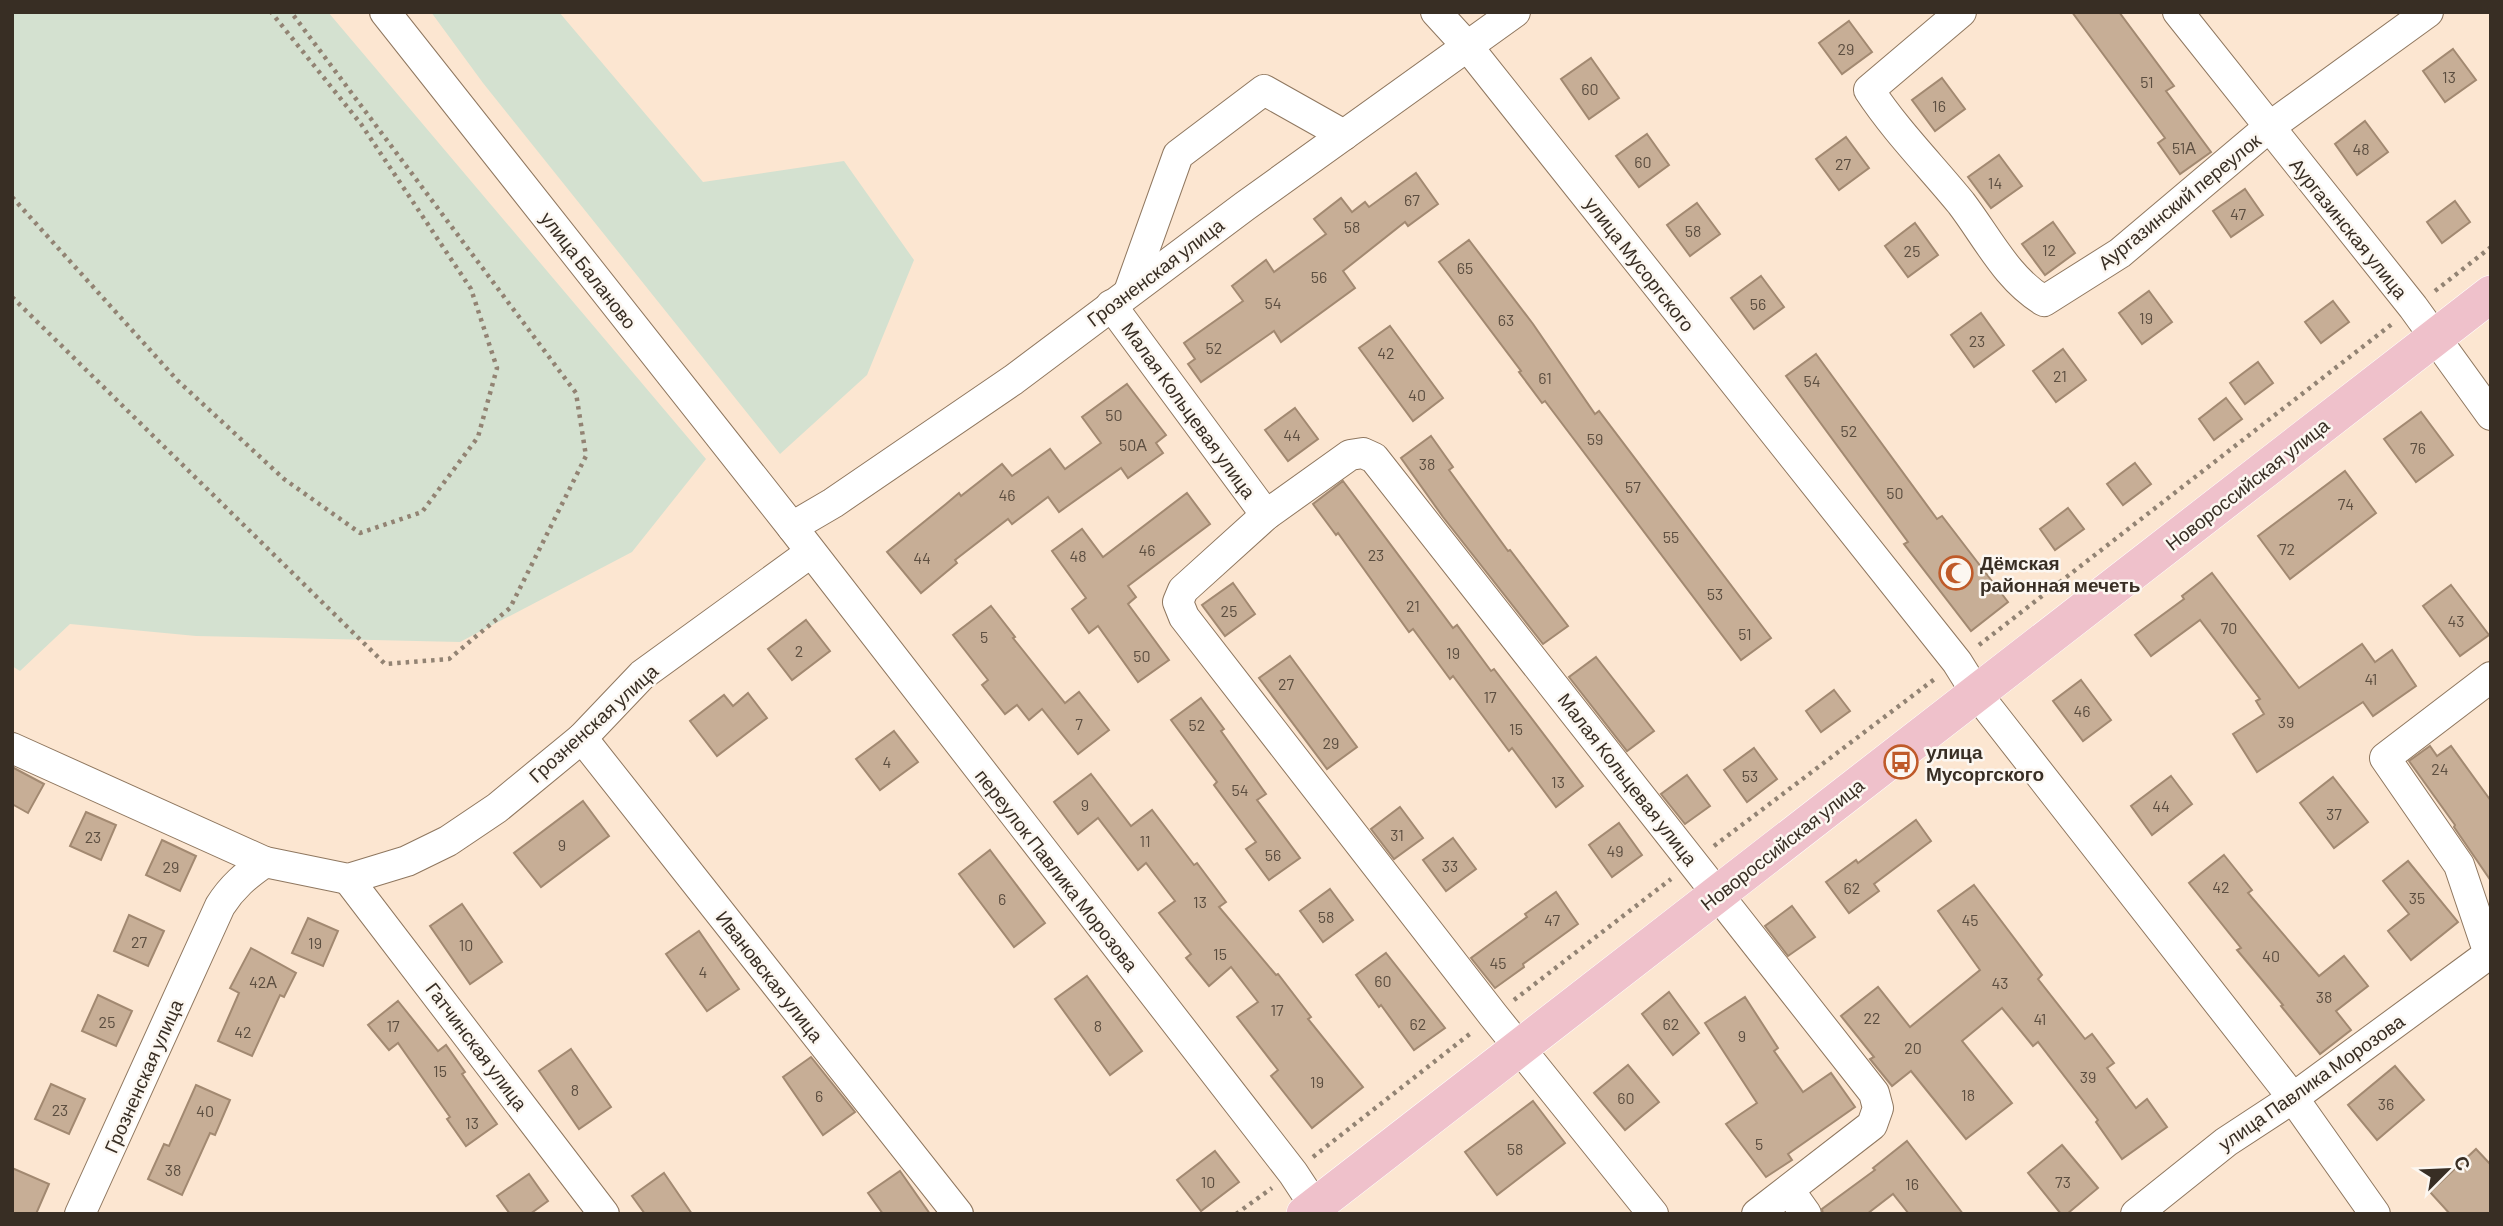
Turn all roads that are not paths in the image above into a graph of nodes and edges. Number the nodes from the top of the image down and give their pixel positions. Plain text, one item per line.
1 (385, 12) edge
2 (1436, 12) edge
3 (1515, 12) edge
4 (1961, 12) edge
5 (2178, 12) edge
6 (2428, 12) edge
7 (1468, 47) junction
8 (2269, 128) junction
9 (1344, 135) junction
10 (2491, 294) edge
11 (1120, 298) junction
12 (2434, 338) junction
13 (2491, 415) edge
14 (1266, 515) junction
15 (792, 527) junction
16 (810, 553) junction
17 (2491, 677) edge
18 (1977, 694) junction
19 (582, 737) junction
20 (12, 748) edge
21 (265, 862) junction
22 (348, 879) junction
23 (1718, 893) junction
24 (2489, 954) edge
25 (1519, 1046) junction
26 (2293, 1098) junction
27 (1798, 1202) edge
28 (1313, 1211) edge
29 (80, 1214) edge
30 (604, 1214) edge
31 (958, 1214) edge
32 (1653, 1214) edge
33 (1757, 1214) edge
34 (2136, 1214) edge
35 (2375, 1214) edge

1 - 15 street, улица Баланово
2 - 7 street, улица Мусоргского
3 - 7 street, Грозненская улица
4 - 8 street, Аургазинский переулок
5 - 8 street, Аургазинская улица
6 - 8 street, Аургазинский переулок
7 - 9 street, Грозненская улица
7 - 18 street, улица Мусоргского
8 - 12 street, Аургазинская улица
9 - 11 street, Грозненская улица
9 - 11 street
10 - 12 main road, Новороссийская улица
11 - 14 street, Малая Кольцевая улица
11 - 15 street, Грозненская улица
12 - 13 street, Аургазинская улица
12 - 18 main road, Новороссийская улица
14 - 23 street, Малая Кольцевая улица
14 - 25 street, Малая Кольцевая улица
15 - 16 street, переулок Павлика Морозова
16 - 19 street, Грозненская улица
16 - 28 street, переулок Павлика Морозова
17 - 24 street
18 - 23 main road, Новороссийская улица
18 - 26 street, улица Мусоргского
19 - 22 street, Грозненская улица
19 - 31 street, Ивановская улица
20 - 21 street
21 - 22 street, Грозненская улица
21 - 29 street, Грозненская улица
22 - 30 street, Гатчинская улица
23 - 25 main road, Новороссийская улица
23 - 27 street, Малая Кольцевая улица
24 - 26 street, улица Павлика Морозова
25 - 28 main road, Новороссийская улица
25 - 32 street, Малая Кольцевая улица
26 - 34 street, улица Павлика Морозова
26 - 35 street, улица Мусоргского
27 - 33 street, Малая Кольцевая улица

